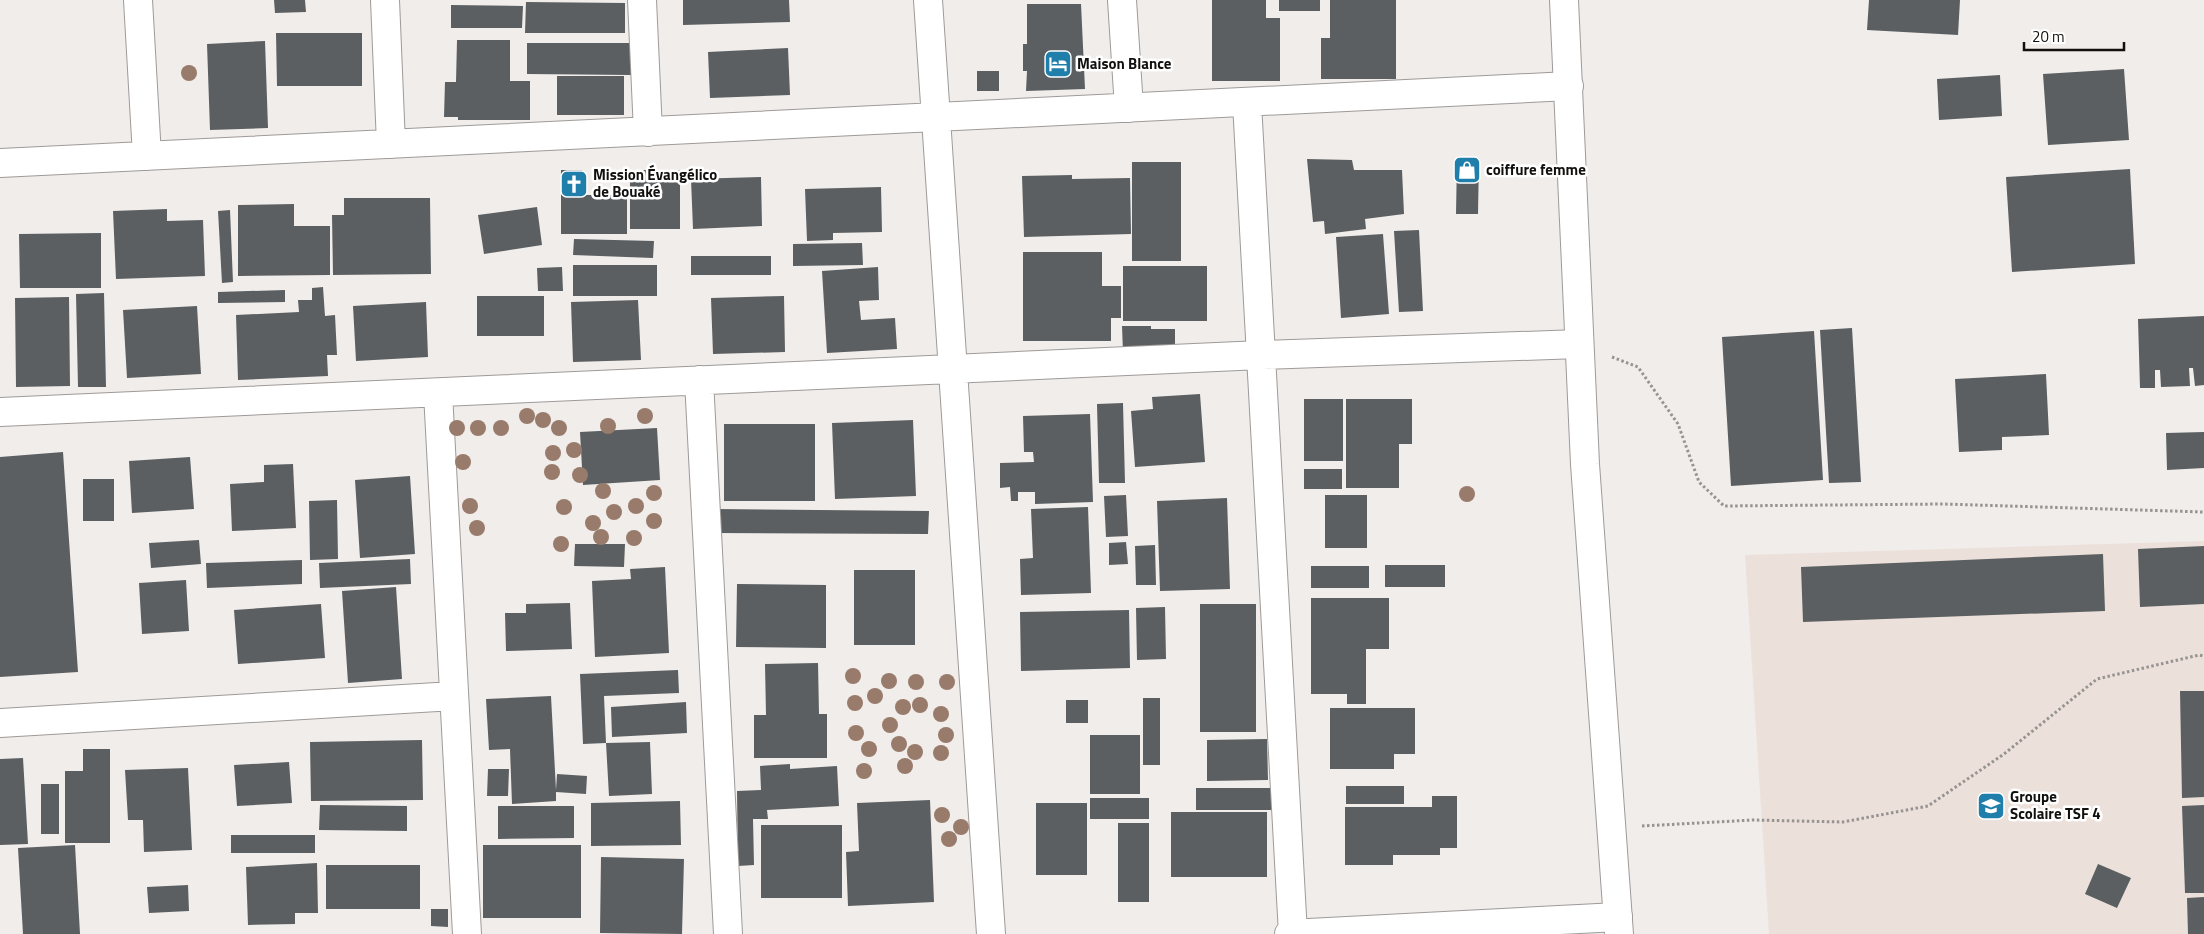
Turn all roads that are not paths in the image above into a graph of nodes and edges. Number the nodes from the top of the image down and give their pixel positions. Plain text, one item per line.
1 (138, 0) edge
2 (385, 0) edge
3 (642, 0) edge
4 (928, 0) edge
5 (1122, 0) edge
6 (1564, 0) edge
7 (1569, 86) junction
8 (1247, 103) junction
9 (1129, 108) junction
10 (936, 118) junction
11 (648, 132) junction
12 (391, 144) junction
13 (147, 156) junction
14 (0, 163) edge
15 (1579, 344) junction
16 (1261, 355) junction
17 (953, 369) junction
18 (699, 380) junction
19 (438, 393) junction
20 (0, 412) edge
21 (454, 696) junction
22 (0, 723) edge
23 (1618, 925) edge
24 (467, 934) edge
25 (728, 934) edge
26 (990, 934) edge
27 (1289, 934) edge
28 (1293, 934) edge

1 - 13 street
2 - 12 street
3 - 11 street
4 - 10 street
5 - 9 street
6 - 7 street
7 - 8 street
7 - 15 street
8 - 9 street
8 - 16 street
9 - 10 street
10 - 11 street
10 - 17 street
11 - 12 street
12 - 13 street
13 - 14 street
15 - 16 street
15 - 23 street
16 - 17 street
16 - 28 street
17 - 18 street
17 - 26 street
18 - 19 street
18 - 25 street
19 - 20 street
19 - 21 street
21 - 22 street
21 - 24 street
23 - 28 street
27 - 28 street

